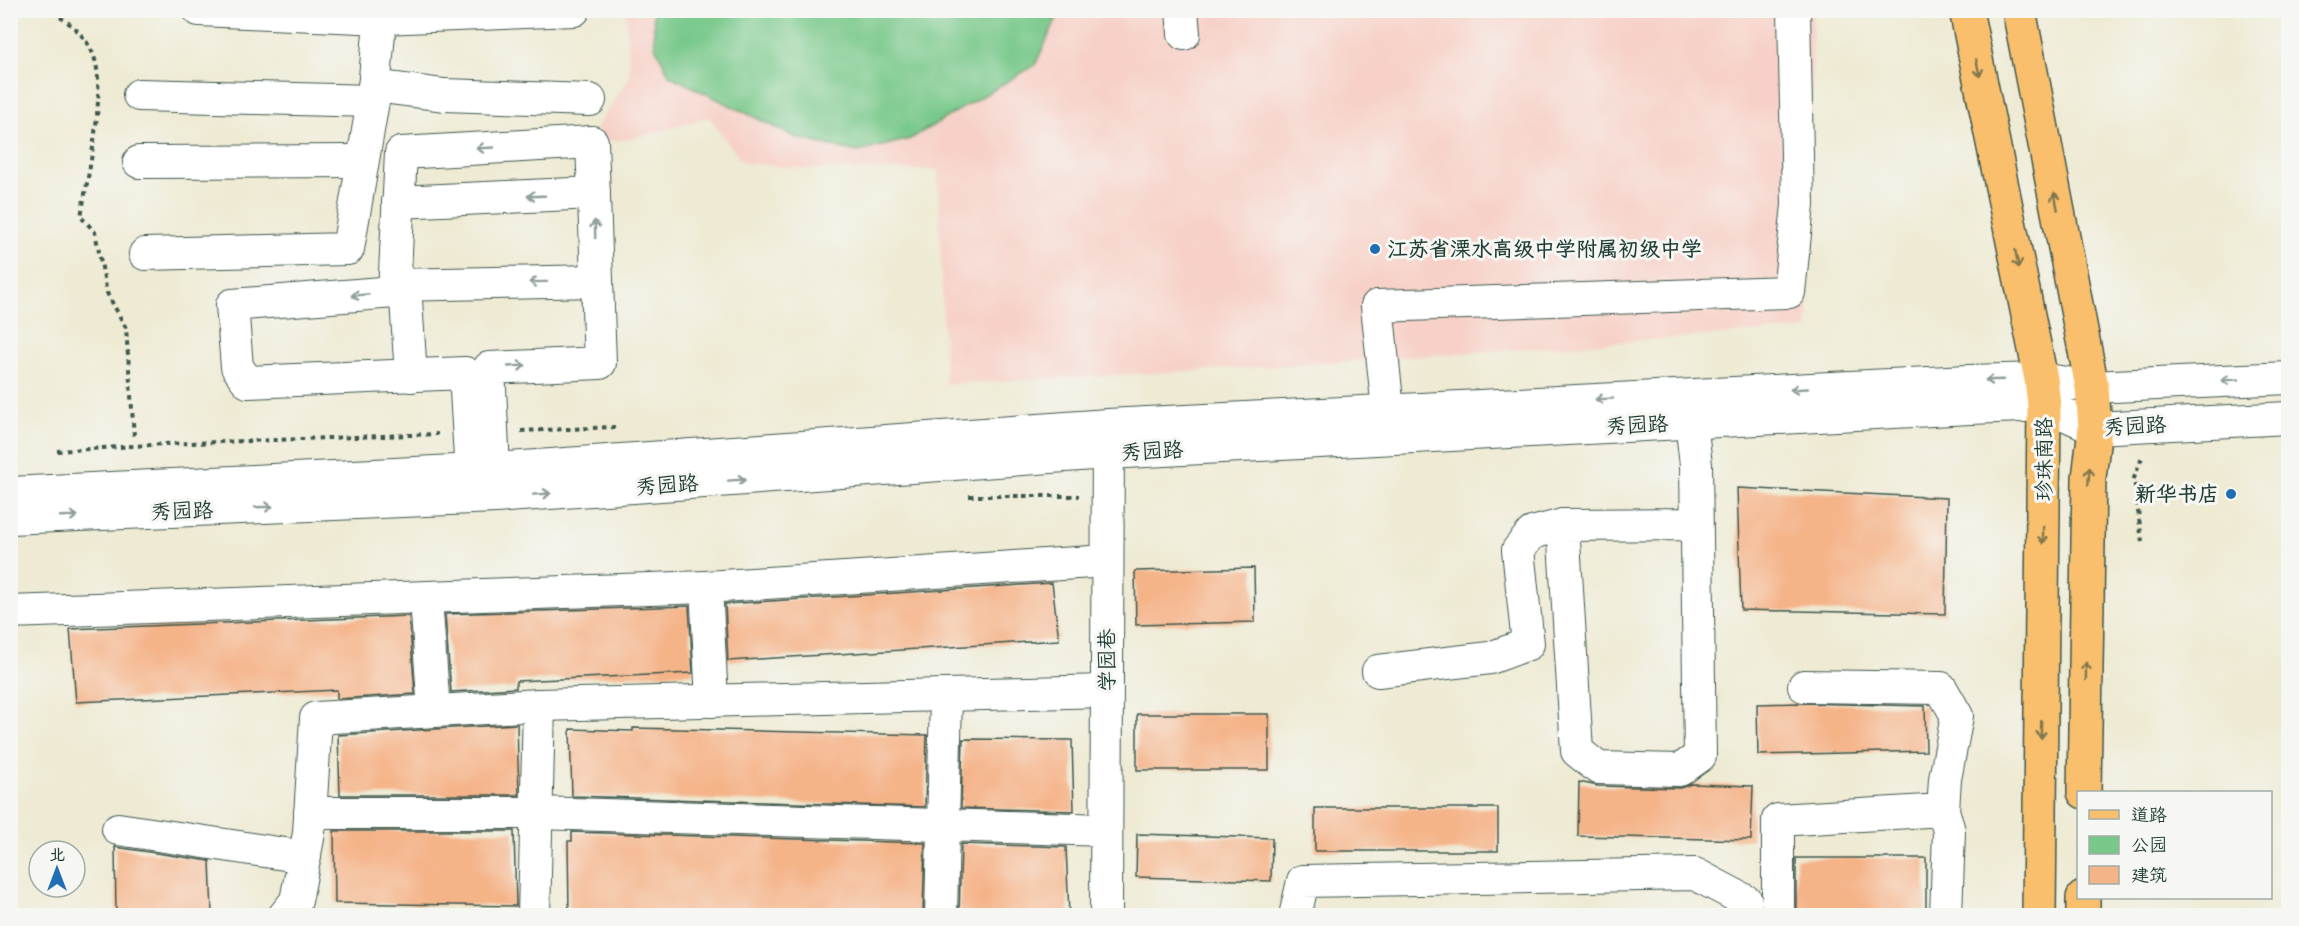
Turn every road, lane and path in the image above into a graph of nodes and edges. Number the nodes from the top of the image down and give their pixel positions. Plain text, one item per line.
1 (199, 10) edge
2 (574, 10) edge
3 (1794, 10) edge
4 (1966, 10) edge
5 (2019, 10) edge
6 (52, 13) dead end
7 (381, 14) edge
8 (373, 94) junction
9 (139, 95) dead end
10 (590, 100) dead end
11 (362, 161) junction
12 (139, 162) dead end
13 (594, 193) junction
14 (398, 202) junction
15 (145, 254) dead end
16 (597, 280) junction
17 (394, 288) junction
18 (411, 376) junction
19 (2289, 378) edge
20 (2092, 387) junction
21 (2043, 392) junction
22 (1388, 410) junction
23 (2289, 418) edge
24 (479, 419) junction
25 (1695, 422) junction
26 (1107, 427) junction
27 (2095, 428) junction
28 (134, 436) dead end
29 (2145, 451) dead end
30 (483, 484) junction
31 (10, 493) edge
32 (10, 518) edge
33 (1696, 524) junction
34 (1563, 525) junction
35 (2142, 542) dead end
36 (1107, 561) junction
37 (706, 587) junction
38 (426, 599) junction
39 (10, 612) edge
40 (1378, 671) dead end
41 (1804, 686) dead end
42 (1106, 691) junction
43 (946, 695) junction
44 (712, 701) junction
45 (539, 705) junction
46 (434, 711) junction
47 (2084, 791) edge
48 (1942, 810) junction
49 (310, 813) junction
50 (537, 813) junction
51 (945, 825) junction
52 (118, 829) dead end
53 (1106, 830) junction
54 (305, 857) junction
55 (2083, 899) edge
56 (284, 915) edge
57 (534, 915) edge
58 (941, 915) edge
59 (1106, 915) edge
60 (1295, 915) edge
61 (1745, 915) edge
62 (1778, 915) edge
63 (1946, 915) edge
64 (2039, 915) edge
65 (2083, 915) edge

1 - 7 street
2 - 7 street
3 - 22 street
4 -> 21 main road, 珍珠南路
20 -> 5 main road
6 - 28 path
7 - 8 street
8 - 9 street
8 - 10 street
8 - 11 street
11 - 12 street
11 - 15 street
13 -> 14 street
13 -> 14 street
16 -> 13 street
14 - 17 street
16 -> 17 street
24 -> 16 street
17 - 18 street
17 -> 18 street
18 - 24 street
19 -> 20 street, 秀园路
20 - 21 street, 秀园路
20 - 27 main road
21 -> 22 street, 秀园路
21 - 25 street, 秀园路
21 - 27 street, 秀园路
21 -> 64 main road, 珍珠南路
22 - 26 street, 秀园路
23 - 27 street, 秀园路
24 - 30 street
25 - 26 street, 秀园路
25 - 33 street
26 - 30 street, 秀园路
26 - 36 street, 学园巷
47 -> 27 main road
29 - 35 path
30 - 31 street, 秀园路
32 -> 30 street, 秀园路
33 - 34 street
33 - 34 street
34 - 40 street
36 - 37 street
36 - 42 street, 学园巷
37 - 38 street
37 - 44 street
38 - 39 street
38 - 46 street
41 - 48 street
42 - 43 street
42 - 53 street, 学园巷
43 - 44 street
43 - 51 street
44 - 45 street
45 - 46 street
45 - 50 street
46 - 49 street
48 - 62 street
48 - 63 street
49 - 50 street
49 - 54 street
50 - 51 street
50 - 57 street
51 - 53 street
51 - 58 street
52 - 54 street
53 - 59 street, 学园巷
54 - 56 street
55 - 65 main road
60 - 61 street

